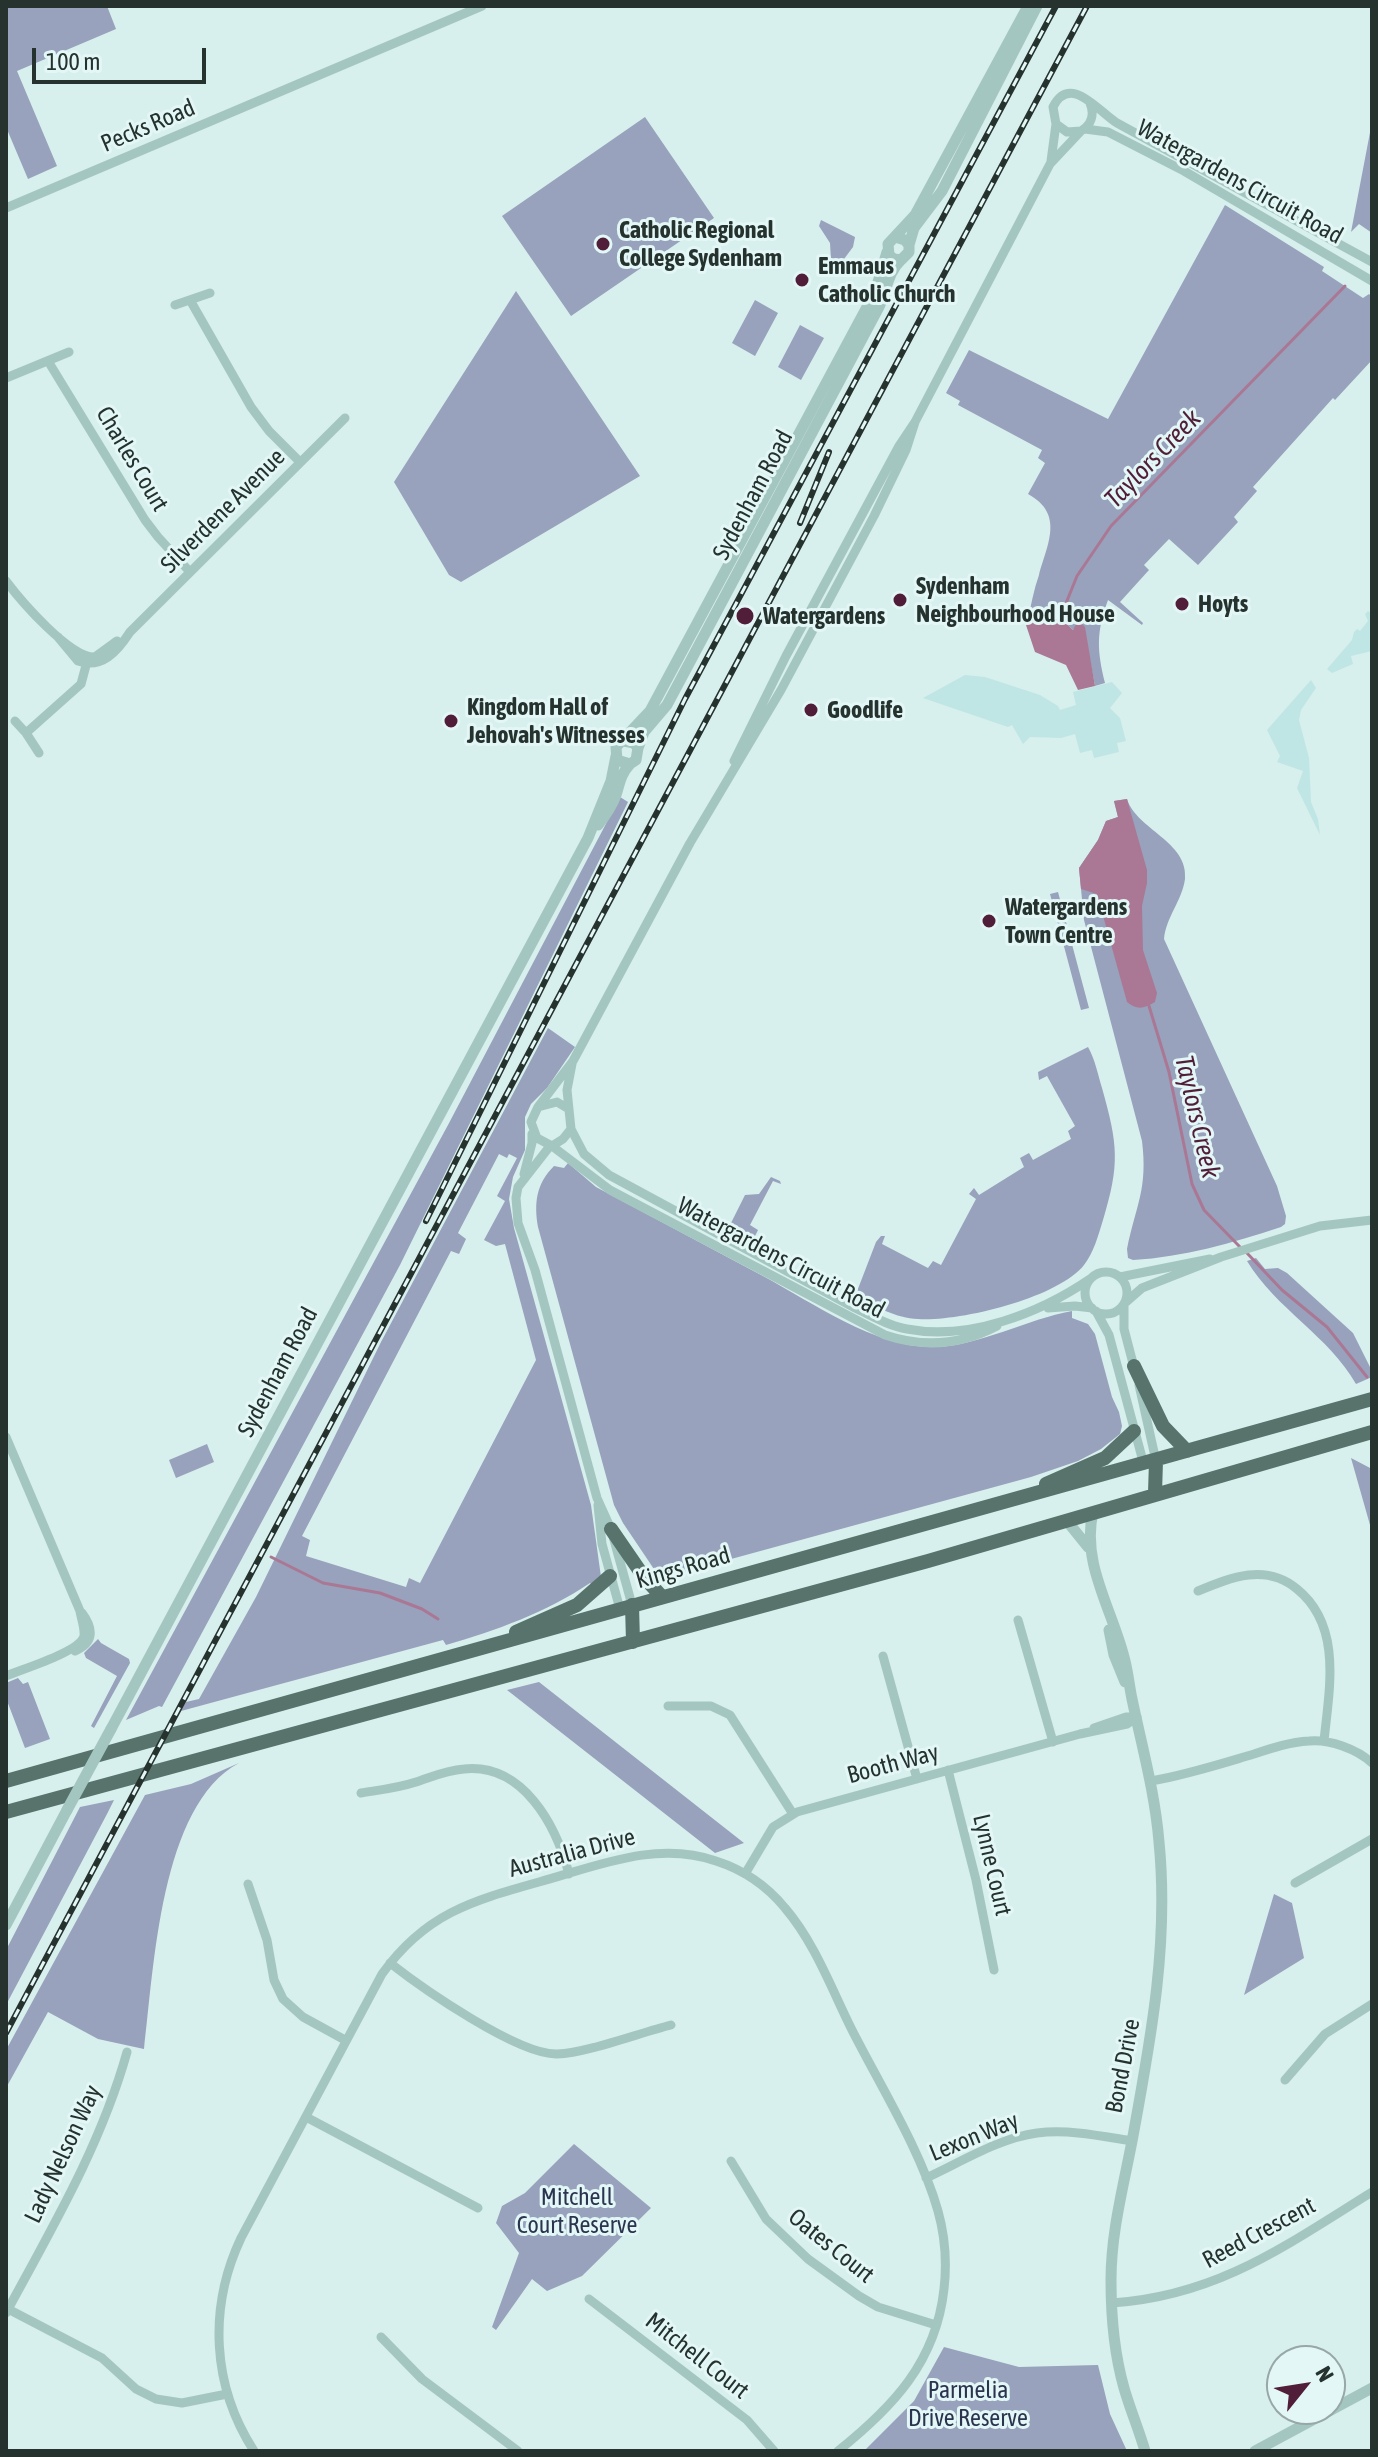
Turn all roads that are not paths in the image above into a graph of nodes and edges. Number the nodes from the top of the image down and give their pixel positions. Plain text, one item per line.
1 (482, 6) edge
2 (1028, 6) edge
3 (1037, 6) edge
4 (1090, 103) junction
5 (975, 118) junction
6 (1056, 124) junction
7 (1083, 130) junction
8 (1050, 164) junction
9 (6, 208) edge
10 (895, 237) junction
11 (909, 245) junction
12 (887, 252) junction
13 (901, 260) junction
14 (1372, 262) edge
15 (1372, 281) edge
16 (210, 293) dead end
17 (190, 300) junction
18 (175, 305) dead end
19 (69, 352) dead end
20 (48, 361) junction
21 (6, 378) edge
22 (345, 418) dead end
23 (300, 462) junction
24 (732, 569) junction
25 (190, 572) junction
26 (6, 581) edge
27 (6, 588) edge
28 (16, 595) junction
29 (87, 661) junction
30 (15, 721) dead end
31 (26, 733) junction
32 (624, 741) junction
33 (638, 748) junction
34 (39, 753) dead end
35 (616, 756) junction
36 (630, 764) junction
37 (588, 838) junction
38 (573, 1061) junction
39 (538, 1107) junction
40 (567, 1108) junction
41 (531, 1128) junction
42 (571, 1129) junction
43 (551, 1146) junction
44 (522, 1181) junction
45 (1372, 1220) edge
46 (1221, 1257) junction
47 (1120, 1277) junction
48 (1090, 1279) junction
49 (1125, 1303) junction
50 (1040, 1309) junction
51 (1094, 1310) junction
52 (1007, 1320) junction
53 (1134, 1366) junction
54 (1372, 1399) edge
55 (1134, 1431) junction
56 (1372, 1432) edge
57 (6, 1437) edge
58 (1187, 1451) junction
59 (1150, 1463) junction
60 (1155, 1493) junction
61 (597, 1498) junction
62 (1017, 1498) junction
63 (1093, 1512) junction
64 (1067, 1521) junction
65 (611, 1529) junction
66 (1090, 1551) junction
67 (610, 1576) junction
68 (1198, 1591) dead end
69 (662, 1597) junction
70 (626, 1607) junction
71 (1018, 1620) dead end
72 (633, 1642) junction
73 (483, 1648) junction
74 (883, 1656) dead end
75 (6, 1676) edge
76 (668, 1706) dead end
77 (1137, 1717) junction
78 (1324, 1741) junction
79 (1053, 1742) junction
80 (1372, 1763) edge
81 (948, 1770) junction
82 (917, 1779) junction
83 (6, 1781) edge
84 (1151, 1781) junction
85 (361, 1793) dead end
86 (6, 1812) edge
87 (793, 1814) junction
88 (1372, 1839) edge
89 (569, 1874) junction
90 (745, 1874) junction
91 (1295, 1883) dead end
92 (248, 1884) dead end
93 (6, 1925) edge
94 (390, 1963) junction
95 (994, 1970) dead end
96 (1372, 2004) edge
97 (671, 2025) dead end
98 (345, 2040) junction
99 (127, 2052) dead end
100 (1285, 2080) dead end
101 (306, 2117) junction
102 (1132, 2141) junction
103 (731, 2161) dead end
104 (926, 2178) junction
105 (1372, 2192) edge
106 (478, 2208) dead end
107 (589, 2299) dead end
108 (1112, 2303) junction
109 (7, 2311) edge
110 (936, 2325) junction
111 (381, 2337) dead end
112 (1372, 2388) edge
113 (227, 2394) junction
114 (1146, 2447) edge
115 (254, 2451) edge
116 (518, 2451) edge
117 (774, 2451) edge
118 (838, 2451) edge
119 (1255, 2451) edge

1 - 9 street, Pecks Road
2 - 5 street
3 - 5 street
4 - 6 street
4 - 7 street
4 - 14 street, Watergardens Circuit Road
5 - 10 street
5 - 11 street
6 - 7 street
6 - 8 street
7 - 8 street
7 - 15 street, Watergardens Circuit Road
8 - 38 street
10 - 11 street
10 - 12 street
11 - 13 street
12 - 13 street
12 - 24 street, Sydenham Road
13 - 24 street, Sydenham Road
16 - 17 street
17 - 18 street
17 - 23 street
19 - 20 street
20 - 21 street
20 - 25 street, Charles Court
22 - 23 street, Silverdene Avenue
23 - 25 street, Silverdene Avenue
24 - 32 street, Sydenham Road
24 - 33 street, Sydenham Road
25 - 29 street, Silverdene Avenue
26 - 28 street
27 - 28 street
28 - 29 street
29 - 31 street
30 - 31 street
31 - 34 street
32 - 33 street
32 - 35 street
33 - 36 street
35 - 36 street
35 - 37 street, Sydenham Road
36 - 37 street, Sydenham Road
37 - 93 street, Sydenham Road, bridge
38 - 39 street
38 - 40 street
39 - 40 street
39 - 41 street
40 - 42 street
41 - 43 street
41 - 44 street
42 - 43 street
42 - 52 street, Watergardens Circuit Road
43 - 44 street
43 - 52 street, Watergardens Circuit Road
44 - 61 street
45 - 46 street
46 - 47 street
46 - 49 street
47 - 48 street
47 - 49 street
48 - 50 street, Watergardens Circuit Road
48 - 51 street
49 - 51 street
49 - 53 street
50 - 51 street, Watergardens Circuit Road
50 - 52 street, Watergardens Circuit Road
51 - 55 street
53 - 58 main road
53 - 59 street
54 - 58 main road, Kings Road
55 - 59 street
55 - 62 main road
56 - 60 main road
57 - 75 street
58 - 59 main road, Kings Road
59 - 60 main road
59 - 62 main road, Kings Road
60 - 63 main road
61 - 65 street
61 - 67 street
62 - 69 main road, Kings Road
63 - 64 main road
63 - 66 street
64 - 66 street
64 - 72 main road
65 - 69 main road
65 - 70 street
66 - 77 street, Bond Drive
67 - 70 street
67 - 73 main road
68 - 78 street
69 - 70 main road, Kings Road
70 - 72 main road
70 - 73 main road, Kings Road
71 - 79 street
72 - 86 main road
73 - 83 main road, Kings Road
74 - 82 street
76 - 87 street
77 - 79 street, Booth Way
77 - 84 street, Bond Drive
78 - 80 street
78 - 84 street
79 - 81 street, Booth Way
81 - 82 street, Booth Way
81 - 95 street, Lynne Court
82 - 87 street, Booth Way
84 - 102 street, Bond Drive
85 - 89 street
87 - 90 street, Booth Way
88 - 91 street
89 - 90 street, Australia Drive
89 - 94 street, Australia Drive
90 - 104 street, Australia Drive
92 - 98 street
94 - 97 street
94 - 98 street, Australia Drive
96 - 100 street
98 - 101 street, Australia Drive
99 - 109 street, Lady Nelson Way
101 - 106 street
101 - 113 street, Australia Drive
102 - 104 street, Lexon Way
102 - 108 street, Bond Drive
103 - 110 street, Oates Court
104 - 110 street, Australia Drive
105 - 108 street, Reed Crescent
107 - 117 street, Mitchell Court
108 - 114 street, Bond Drive
109 - 113 street
110 - 118 street, Australia Drive
111 - 116 street
112 - 119 street
113 - 115 street, Australia Drive

